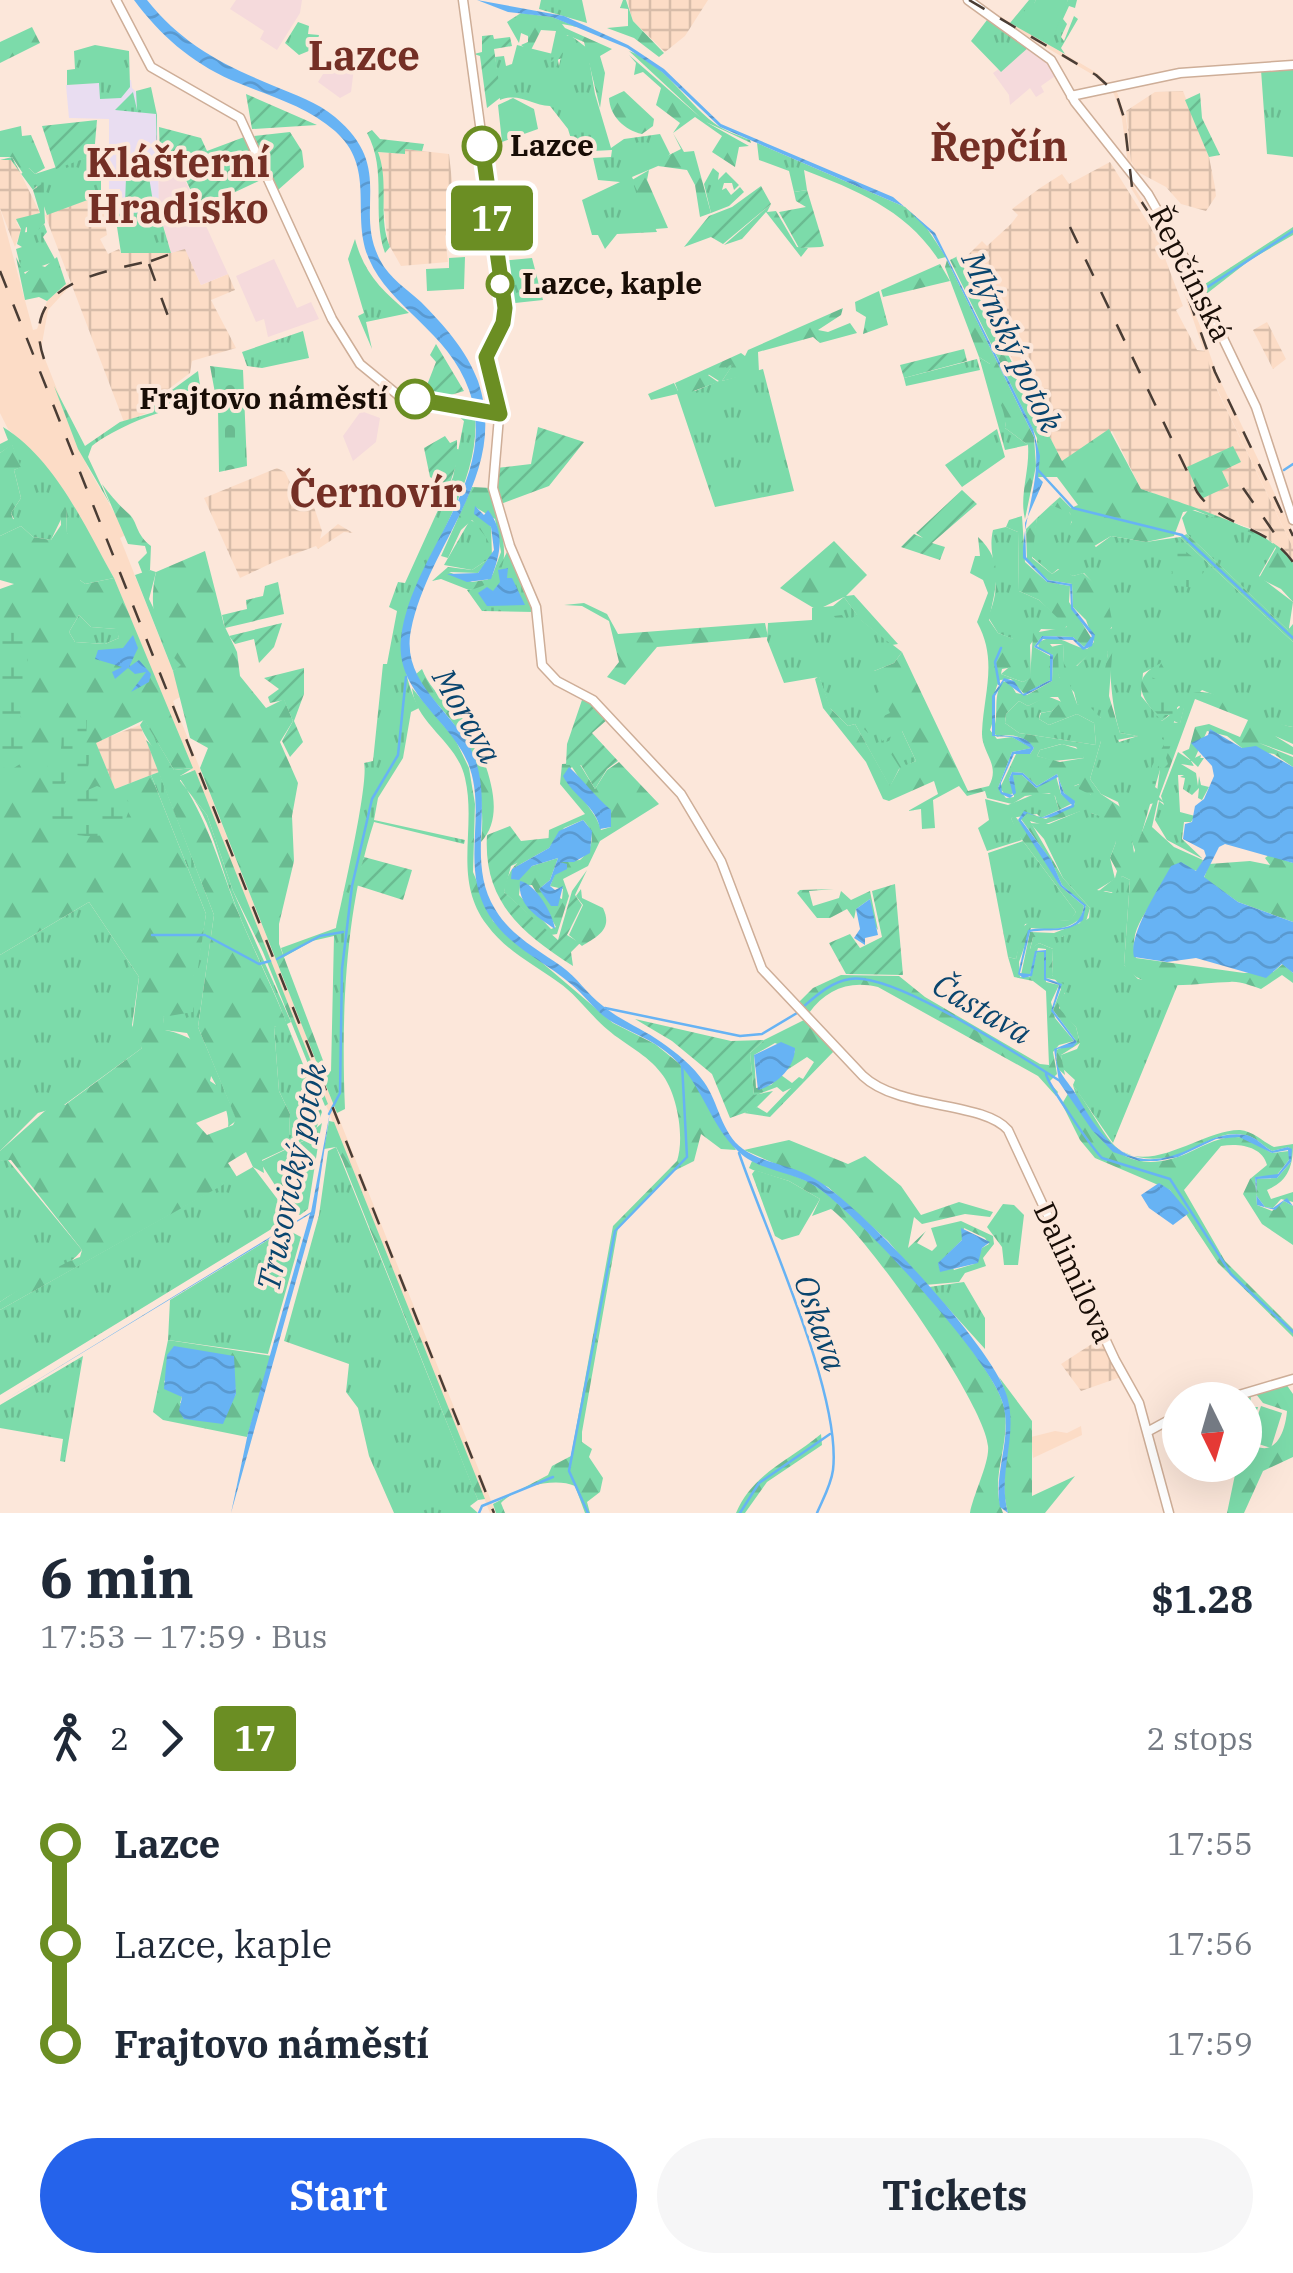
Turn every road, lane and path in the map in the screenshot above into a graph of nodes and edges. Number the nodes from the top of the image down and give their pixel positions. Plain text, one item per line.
1 (116, 0) edge
2 (463, 0) edge
3 (968, 0) edge
4 (1293, 65) edge
5 (1072, 96) junction
6 (496, 414) junction
7 (1293, 520) edge
8 (1293, 1380) edge
9 (1262, 1389) edge
10 (1162, 1424) edge
11 (1147, 1432) junction
12 (1169, 1513) edge

1 - 6 main road
2 - 6 main road, Dalimilova
3 - 5 main road, Řepčínská
4 - 5 main road
5 - 7 main road, Řepčínská
6 - 11 main road, Dalimilova
8 - 9 main road
10 - 11 main road
11 - 12 main road, Dalimilova

